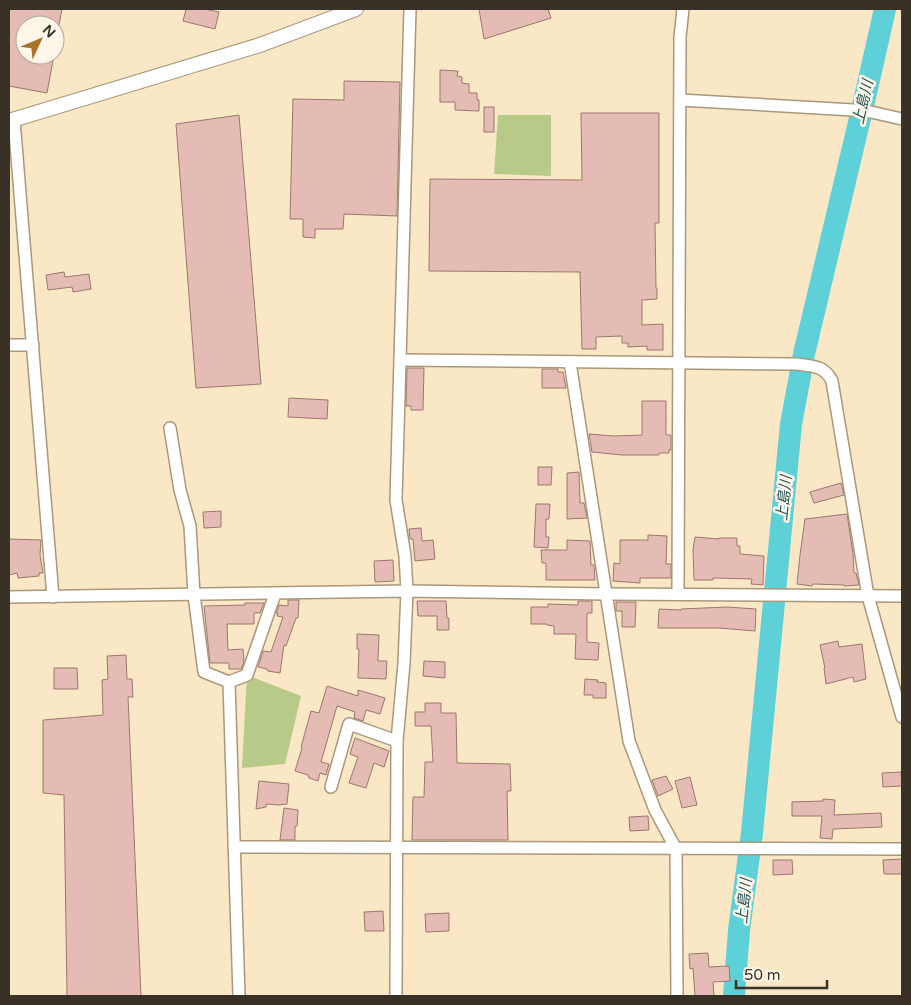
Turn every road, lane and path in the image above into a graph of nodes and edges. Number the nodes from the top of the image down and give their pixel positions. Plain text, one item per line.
1 (356, 9) edge
2 (410, 9) edge
3 (683, 9) edge
4 (680, 100) junction
5 (902, 119) edge
6 (12, 120) edge
7 (9, 345) edge
8 (32, 345) junction
9 (400, 360) junction
10 (570, 362) junction
11 (678, 362) junction
12 (170, 428) dead end
13 (407, 591) junction
14 (194, 594) junction
15 (275, 594) junction
16 (606, 594) junction
17 (678, 594) junction
18 (868, 596) junction
19 (902, 596) edge
20 (53, 597) junction
21 (9, 598) edge
22 (229, 682) junction
23 (902, 717) edge
24 (397, 741) junction
25 (331, 787) dead end
26 (234, 847) junction
27 (396, 848) junction
28 (676, 849) junction
29 (902, 849) edge
30 (239, 996) edge
31 (396, 996) edge
32 (677, 996) edge

1 - 6 street
2 - 9 street
3 - 4 street
4 - 5 street
4 - 11 street
6 - 8 street
7 - 8 street
8 - 20 street
9 - 10 street
9 - 13 street
10 - 11 street
10 - 16 street
11 - 17 street
11 - 18 street
12 - 14 street
13 - 15 street
13 - 16 street
13 - 24 street
14 - 15 street
14 - 20 street
14 - 22 street
15 - 22 street
16 - 17 street
16 - 28 street
17 - 18 street
18 - 19 street
18 - 23 street
20 - 21 street
22 - 26 street
24 - 25 street
24 - 27 street
26 - 27 street
26 - 30 street
27 - 28 street
27 - 31 street
28 - 29 street
28 - 32 street

